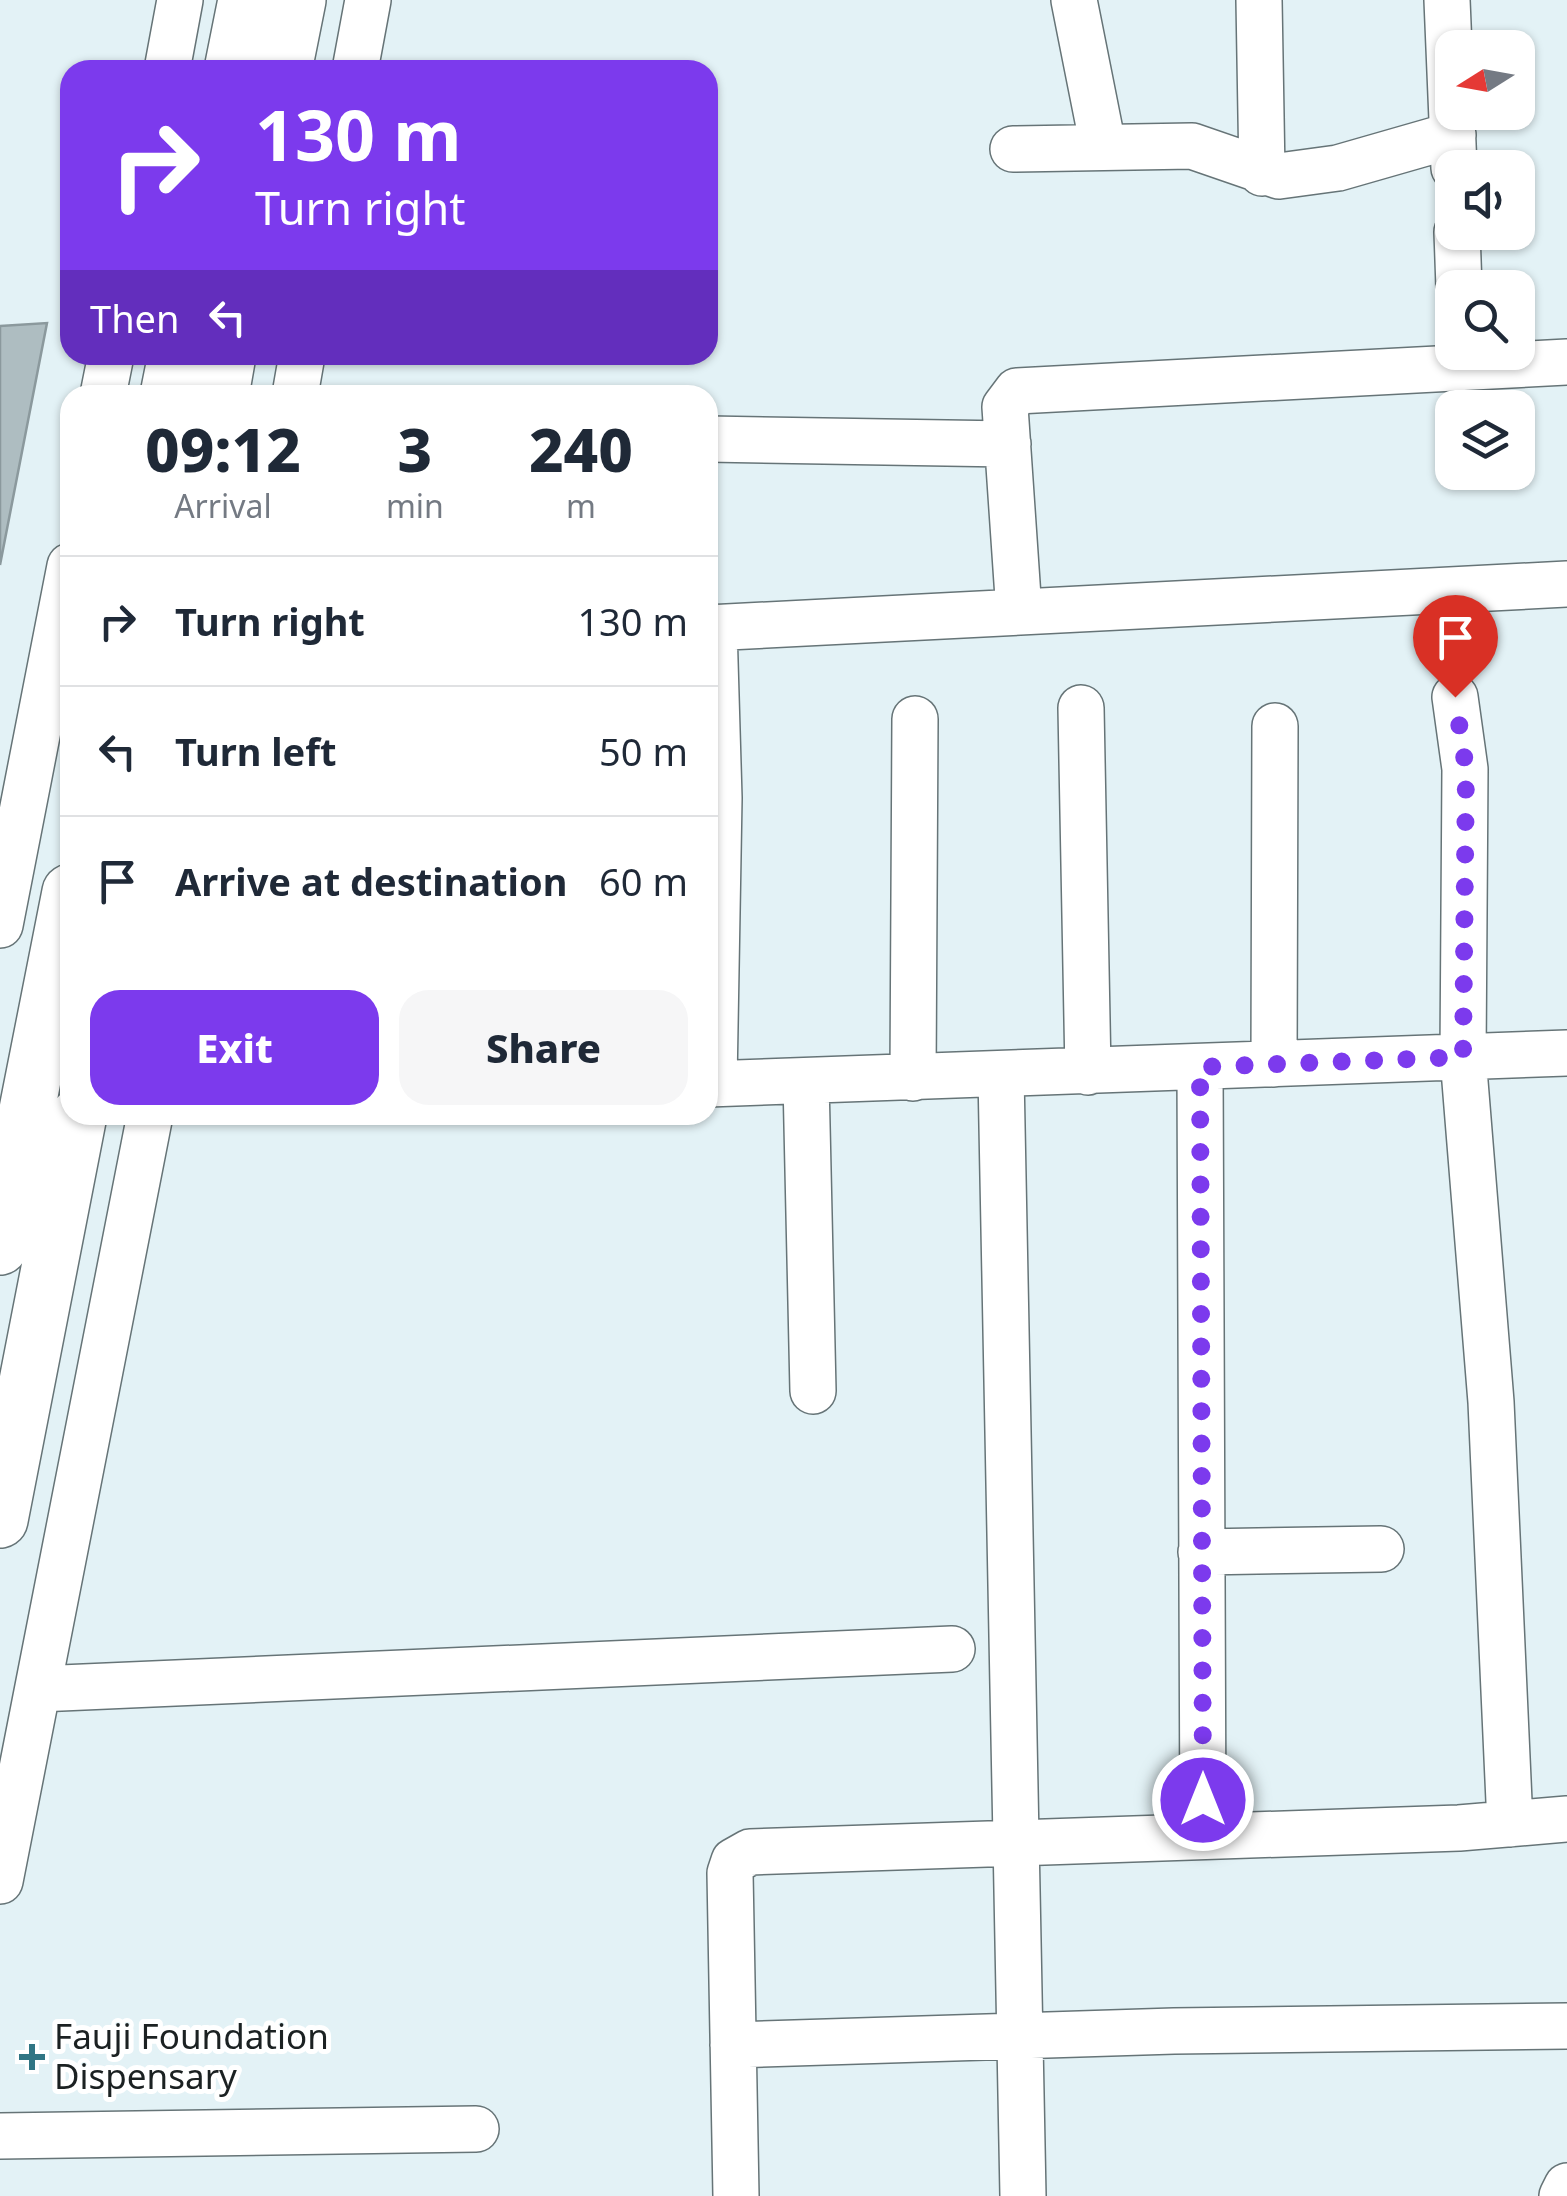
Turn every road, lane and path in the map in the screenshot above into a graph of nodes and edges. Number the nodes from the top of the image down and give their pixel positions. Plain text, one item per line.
1 (180, 0) edge
2 (246, 0) edge
3 (298, 0) edge
4 (368, 0) edge
5 (1074, 0) edge
6 (1259, 0) edge
7 (1447, 0) edge
8 (169, 60) edge
9 (234, 60) edge
10 (286, 60) edge
11 (358, 60) edge
12 (1103, 146) junction
13 (1012, 149) dead end
14 (1454, 150) edge
15 (1435, 154) edge
16 (1262, 173) junction
17 (1535, 361) edge
18 (1435, 362) edge
19 (1567, 362) edge
20 (718, 439) edge
21 (1008, 444) junction
22 (1567, 584) edge
23 (1019, 612) junction
24 (60, 617) edge
25 (718, 628) edge
26 (1455, 697) dead end
27 (1082, 708) dead end
28 (914, 719) dead end
29 (1275, 726) dead end
30 (718, 777) edge
31 (718, 834) edge
32 (0, 925) edge
33 (60, 943) edge
34 (1567, 1053) edge
35 (1463, 1057) junction
36 (1274, 1064) junction
37 (1200, 1067) junction
38 (1088, 1072) junction
39 (1001, 1075) junction
40 (912, 1078) junction
41 (806, 1081) junction
42 (718, 1083) edge
43 (78, 1125) edge
44 (148, 1125) edge
45 (0, 1247) edge
46 (812, 1390) dead end
47 (0, 1520) edge
48 (1381, 1549) dead end
49 (1201, 1552) junction
50 (952, 1649) dead end
51 (38, 1689) junction
52 (1567, 1819) edge
53 (1510, 1824) junction
54 (1203, 1835) junction
55 (1019, 1842) junction
56 (0, 1882) edge
57 (1567, 2026) edge
58 (1023, 2037) junction
59 (733, 2045) junction
60 (476, 2129) dead end
61 (0, 2136) edge
62 (1567, 2186) edge
63 (736, 2196) edge
64 (1023, 2196) edge
65 (1562, 2196) edge

1 - 8 street
2 - 9 highway
3 - 10 highway
4 - 11 street
5 - 12 street
6 - 16 street
7 - 14 street
12 - 13 street
12 - 16 street
15 - 16 street
17 - 19 street
18 - 21 street
20 - 21 street
21 - 23 street
22 - 23 street
23 - 25 street
24 - 32 street
26 - 35 street
27 - 38 street
28 - 40 street
29 - 36 street
30 - 31 street
33 - 45 highway
34 - 35 street
35 - 36 street
35 - 53 street
36 - 37 street
37 - 38 street
37 - 49 street
38 - 39 street
39 - 40 street
39 - 55 street
40 - 41 street
41 - 42 street
41 - 46 street
43 - 47 highway
44 - 51 street
48 - 49 street
49 - 54 street
50 - 51 street
51 - 56 street
52 - 53 street
53 - 54 street
54 - 55 street
55 - 58 street
55 - 59 street
57 - 58 street
58 - 59 street
58 - 64 street
59 - 63 street
60 - 61 street
62 - 65 street

